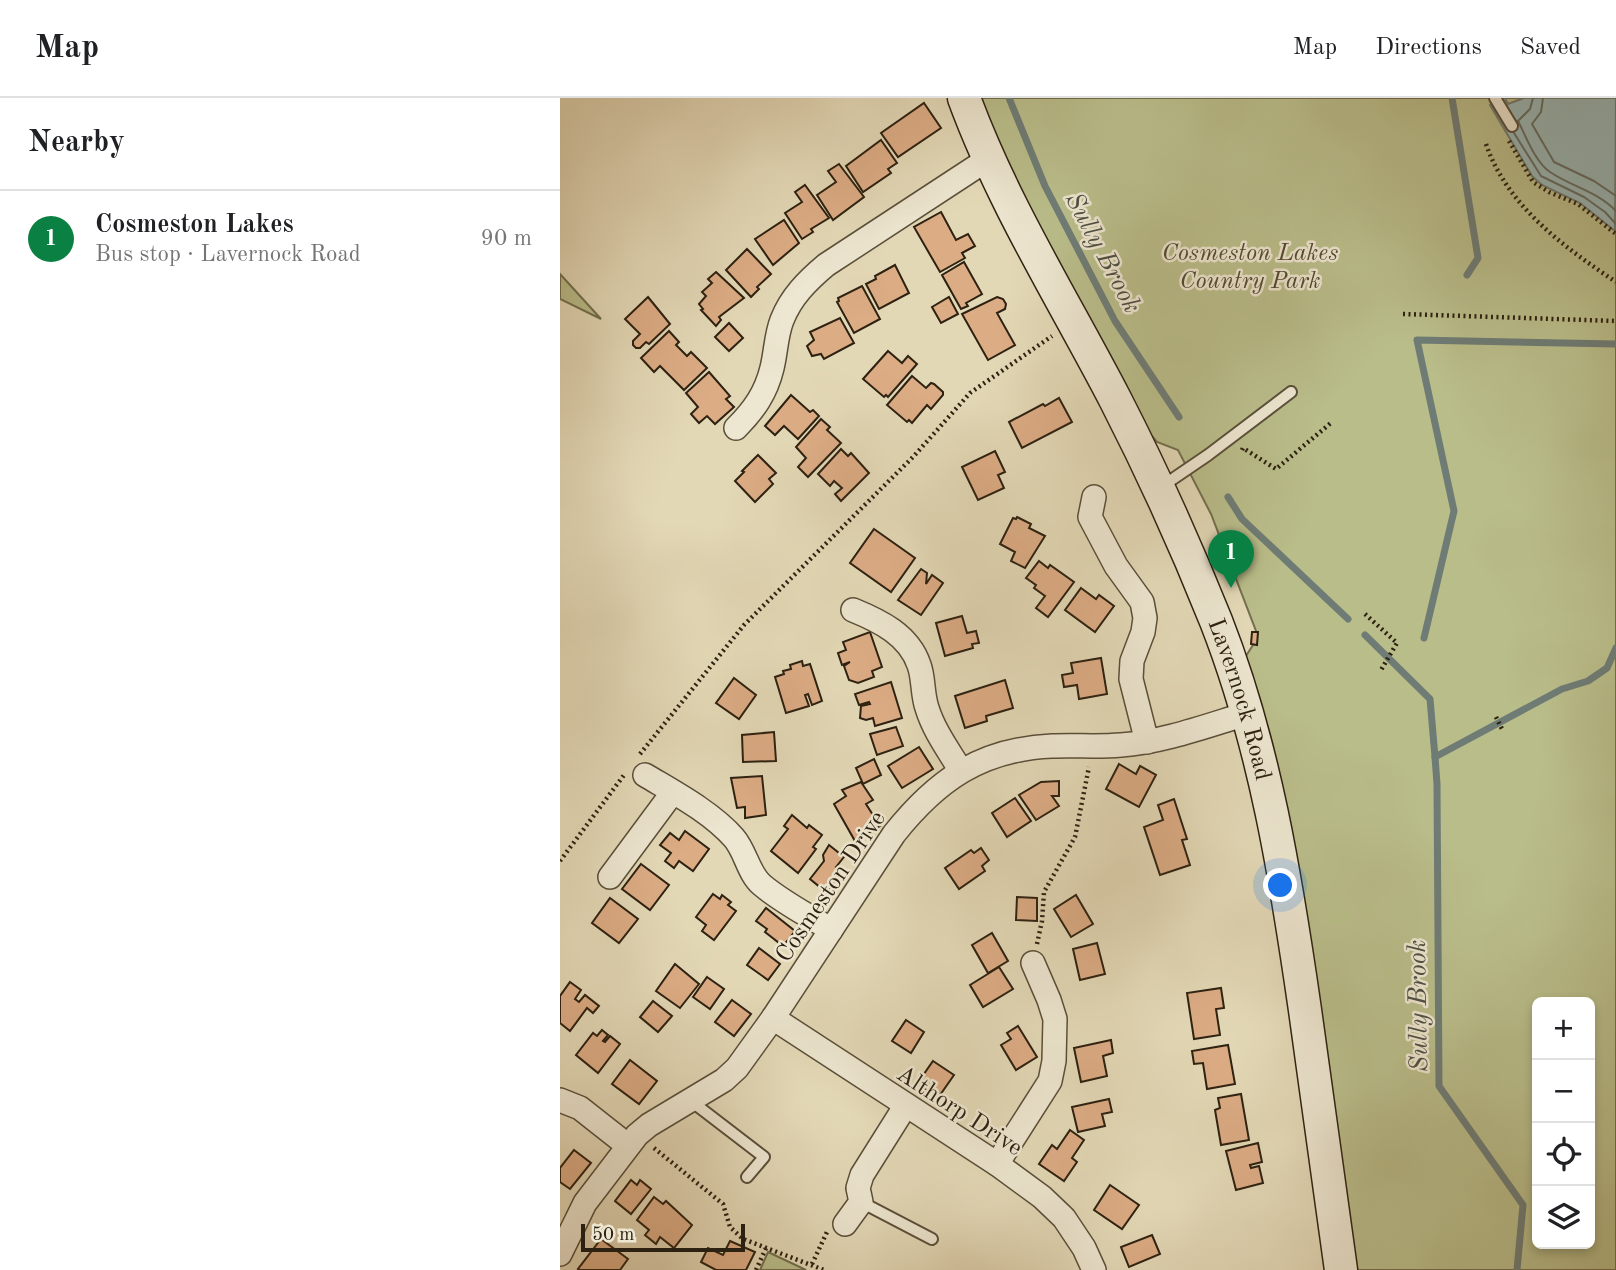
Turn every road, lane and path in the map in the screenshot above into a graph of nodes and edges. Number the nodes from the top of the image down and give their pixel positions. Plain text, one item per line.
1 (964, 98) edge
2 (1495, 98) edge
3 (1512, 126) dead end
4 (1507, 138) dead end
5 (1486, 144) dead end
6 (988, 159) junction
7 (1616, 234) edge
8 (1616, 282) edge
9 (1403, 314) dead end
10 (1616, 321) edge
11 (1073, 322) junction
12 (1291, 392) dead end
13 (1332, 422) dead end
14 (736, 428) dead end
15 (1238, 453) dead end
16 (1158, 488) junction
17 (1094, 497) dead end
18 (853, 610) dead end
19 (1365, 614) dead end
20 (1381, 670) dead end
21 (1246, 714) junction
22 (1496, 717) dead end
23 (1503, 732) dead end
24 (1147, 742) junction
25 (1093, 746) junction
26 (961, 771) junction
27 (645, 775) dead end
28 (673, 792) junction
29 (560, 861) edge
30 (610, 877) dead end
31 (831, 930) junction
32 (1033, 963) joint
33 (774, 1018) junction
34 (560, 1100) edge
35 (691, 1101) junction
36 (906, 1105) junction
37 (632, 1140) junction
38 (997, 1164) junction
39 (747, 1177) dead end
40 (861, 1202) junction
41 (845, 1224) dead end
42 (933, 1239) dead end
43 (766, 1248) junction
44 (560, 1254) edge
45 (756, 1270) edge
46 (824, 1270) edge
47 (1094, 1270) edge
48 (1342, 1270) edge

1 - 6 main road, Lavernock Road
2 - 3 lane
4 - 7 path
5 - 8 path
6 - 11 main road, Lavernock Road
6 - 14 street
9 - 10 path
11 - 16 main road, Lavernock Road
11 - 29 path
12 - 16 lane
13 - 15 path
16 - 21 main road, Lavernock Road
17 - 24 street
18 - 26 street
19 - 20 path
21 - 24 street, Cosmeston Drive
21 - 48 main road, Lavernock Road
22 - 23 path
24 - 25 street, Cosmeston Drive
25 - 26 street, Cosmeston Drive
25 - 32 path
26 - 31 street, Cosmeston Drive
27 - 28 street
28 - 30 street
28 - 31 street
31 - 33 street, Cosmeston Drive
32 - 38 street
33 - 35 street, Cosmeston Drive
33 - 36 street, Althorp Drive
34 - 37 street
35 - 37 street, Cosmeston Drive
35 - 39 lane
36 - 38 street, Althorp Drive
36 - 40 street
37 - 43 path
37 - 44 street, Cosmeston Drive
38 - 47 street, Althorp Drive
40 - 41 street
40 - 42 lane
43 - 45 path
43 - 46 path

